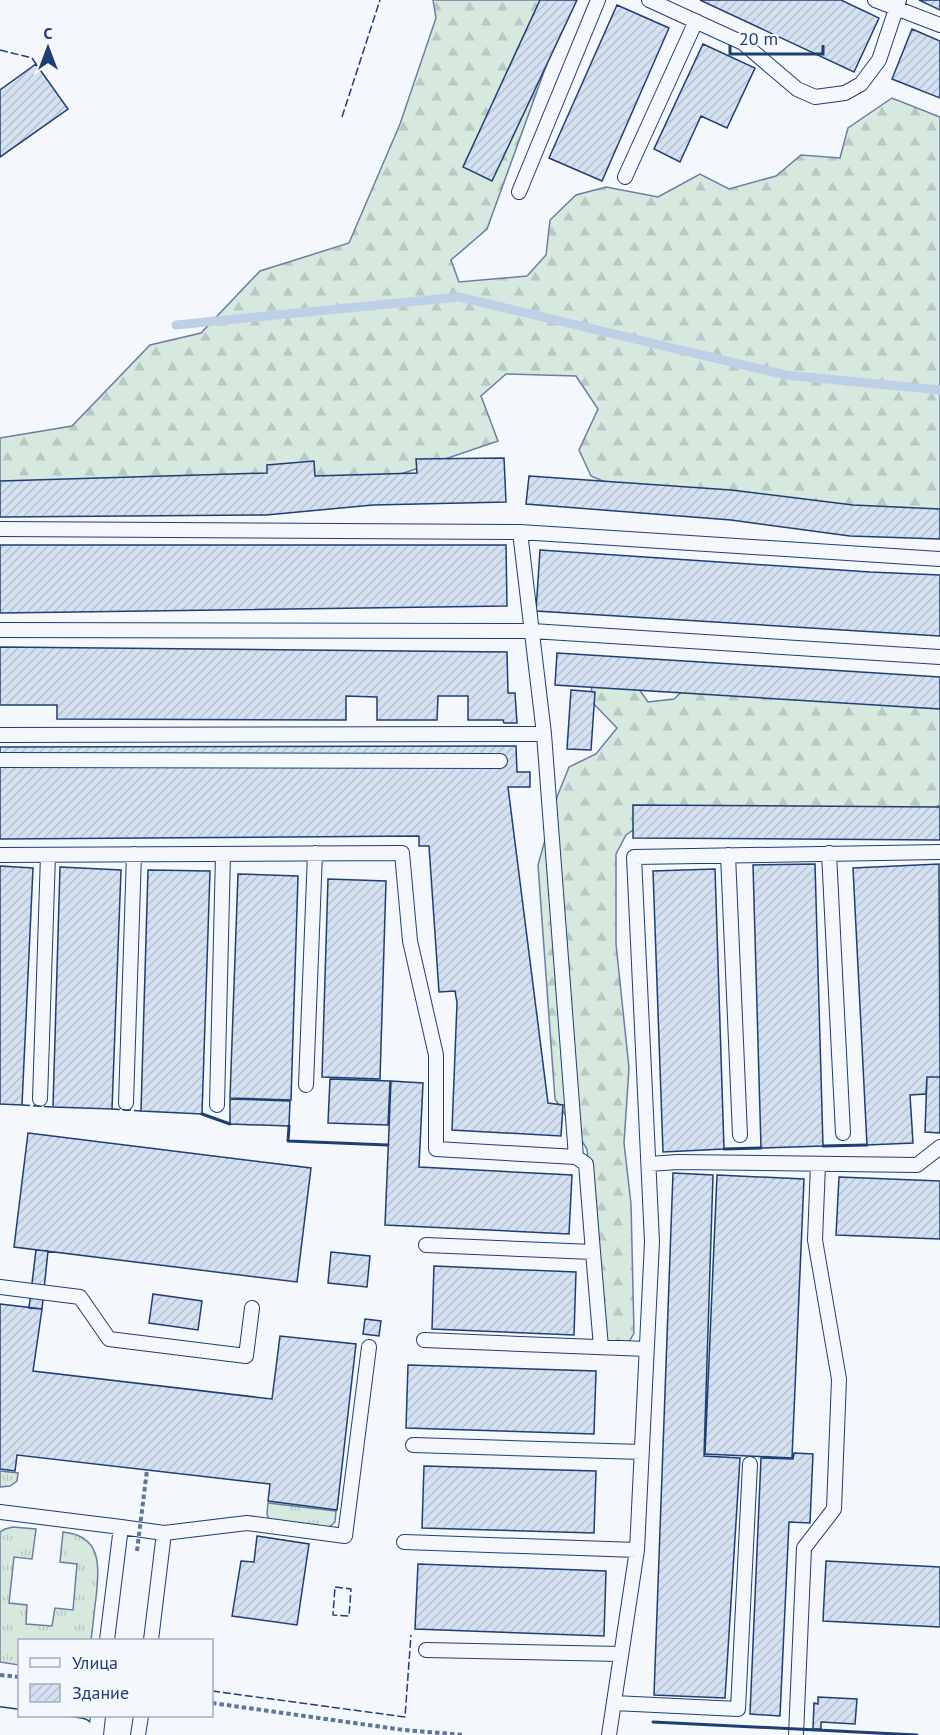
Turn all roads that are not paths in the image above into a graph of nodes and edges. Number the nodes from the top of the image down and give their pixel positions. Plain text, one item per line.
1 (598, 0) edge
2 (649, 0) edge
3 (875, 0) edge
4 (897, 4) edge
5 (696, 21) junction
6 (940, 24) edge
7 (625, 177) dead end
8 (519, 192) dead end
9 (0, 530) edge
10 (520, 532) junction
11 (940, 559) edge
12 (0, 630) edge
13 (532, 631) junction
14 (940, 657) edge
15 (544, 734) junction
16 (0, 735) edge
17 (0, 760) edge
18 (500, 760) dead end
19 (940, 852) edge
20 (315, 853) junction
21 (829, 853) junction
22 (134, 854) junction
23 (223, 854) junction
24 (0, 855) edge
25 (48, 855) junction
26 (728, 855) junction
27 (306, 1085) dead end
28 (39, 1099) dead end
29 (126, 1104) dead end
30 (217, 1104) dead end
31 (843, 1133) dead end
32 (740, 1135) dead end
33 (940, 1147) edge
34 (576, 1157) junction
35 (649, 1164) junction
36 (818, 1164) junction
37 (426, 1245) dead end
38 (593, 1252) junction
39 (0, 1287) edge
40 (252, 1308) dead end
41 (424, 1340) dead end
42 (369, 1347) dead end
43 (601, 1347) junction
44 (647, 1349) junction
45 (413, 1445) dead end
46 (642, 1452) junction
47 (750, 1464) dead end
48 (0, 1512) edge
49 (121, 1527) junction
50 (164, 1533) junction
51 (404, 1542) dead end
52 (637, 1550) junction
53 (107, 1639) edge
54 (151, 1639) edge
55 (426, 1650) dead end
56 (621, 1654) junction
57 (614, 1703) junction
58 (98, 1717) edge
59 (141, 1717) edge
60 (0, 1724) edge
61 (79, 1735) edge
62 (96, 1735) edge
63 (138, 1735) edge
64 (609, 1735) edge
65 (796, 1735) edge

1 - 8 lane
2 - 5 lane
3 - 4 lane
4 - 5 lane
4 - 6 lane
5 - 7 lane
9 - 10 lane
10 - 11 lane
10 - 13 lane
12 - 13 lane
13 - 14 lane
13 - 15 lane
15 - 16 lane
15 - 34 lane
17 - 18 lane
19 - 21 lane
20 - 23 lane
20 - 27 lane
20 - 34 lane
21 - 26 lane
21 - 31 lane
22 - 23 lane
22 - 25 lane
22 - 29 lane
23 - 30 lane
24 - 25 lane
25 - 28 lane
26 - 32 lane
26 - 35 lane
33 - 36 lane
34 - 38 lane
35 - 36 lane
35 - 44 lane
36 - 65 lane
37 - 38 lane
38 - 43 lane
39 - 40 lane
41 - 43 lane
42 - 50 lane
43 - 44 lane
44 - 46 lane
45 - 46 lane
46 - 52 lane
47 - 57 lane
48 - 49 lane
49 - 50 lane
49 - 53 lane
50 - 54 lane
51 - 52 lane
52 - 56 lane
55 - 56 lane
56 - 57 lane
57 - 64 lane
58 - 62 lane
59 - 63 lane
60 - 61 main road

